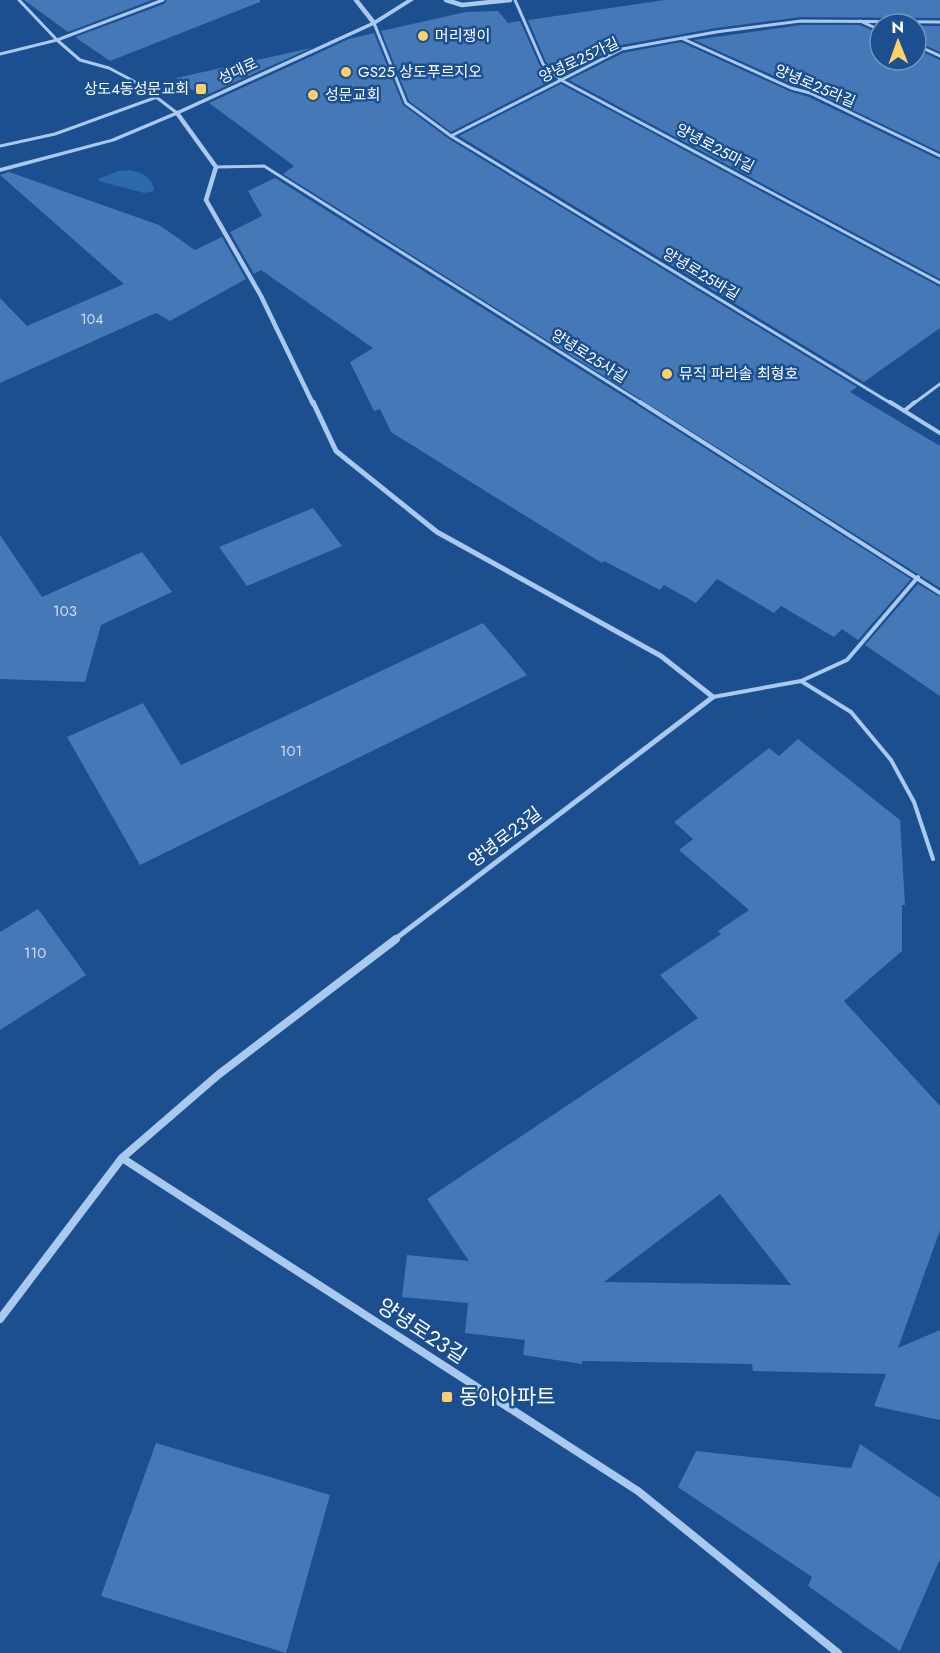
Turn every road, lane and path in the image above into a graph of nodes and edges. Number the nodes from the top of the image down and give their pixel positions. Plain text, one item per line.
1 (19, 0) edge
2 (163, 0) edge
3 (356, 0) edge
4 (411, 0) edge
5 (446, 0) edge
6 (510, 0) edge
7 (515, 0) edge
8 (858, 20) junction
9 (940, 22) edge
10 (374, 23) junction
11 (868, 25) edge
12 (681, 39) junction
13 (57, 40) junction
14 (0, 54) edge
15 (561, 80) junction
16 (158, 97) junction
17 (177, 114) junction
18 (451, 136) junction
19 (0, 146) edge
20 (940, 156) edge
21 (216, 167) junction
22 (0, 170) edge
23 (940, 283) edge
24 (940, 384) edge
25 (904, 411) junction
26 (940, 433) edge
27 (918, 577) junction
28 (940, 593) edge
29 (801, 681) junction
30 (713, 697) junction
31 (933, 859) dead end
32 (122, 1158) junction
33 (0, 1319) edge
34 (838, 1653) edge

1 - 13 lane
2 - 13 lane
3 - 10 street
4 - 10 street, 성대로
5 - 6 street
7 - 15 lane, 양녕로25마길
8 - 9 lane, 양녕로25가길
8 - 11 lane
8 - 12 lane, 양녕로25가길
10 - 17 street, 성대로
10 - 18 lane
12 - 15 lane, 양녕로25가길
12 - 20 lane, 양녕로25라길
13 - 14 lane
13 - 16 lane
15 - 18 lane, 양녕로25가길
15 - 23 lane, 양녕로25마길
16 - 17 lane
16 - 19 lane
17 - 21 street
17 - 22 street, 성대로
18 - 25 lane, 양녕로25바길
21 - 27 lane, 양녕로25사길
21 - 30 street
24 - 25 lane
25 - 26 lane, 양녕로25바길
27 - 28 lane, 양녕로25사길
27 - 29 lane, 양녕로23길
29 - 30 lane, 양녕로23길
29 - 31 lane
30 - 32 street, 양녕로23길
32 - 33 street, 양녕로23길
32 - 34 street, 양녕로23길

